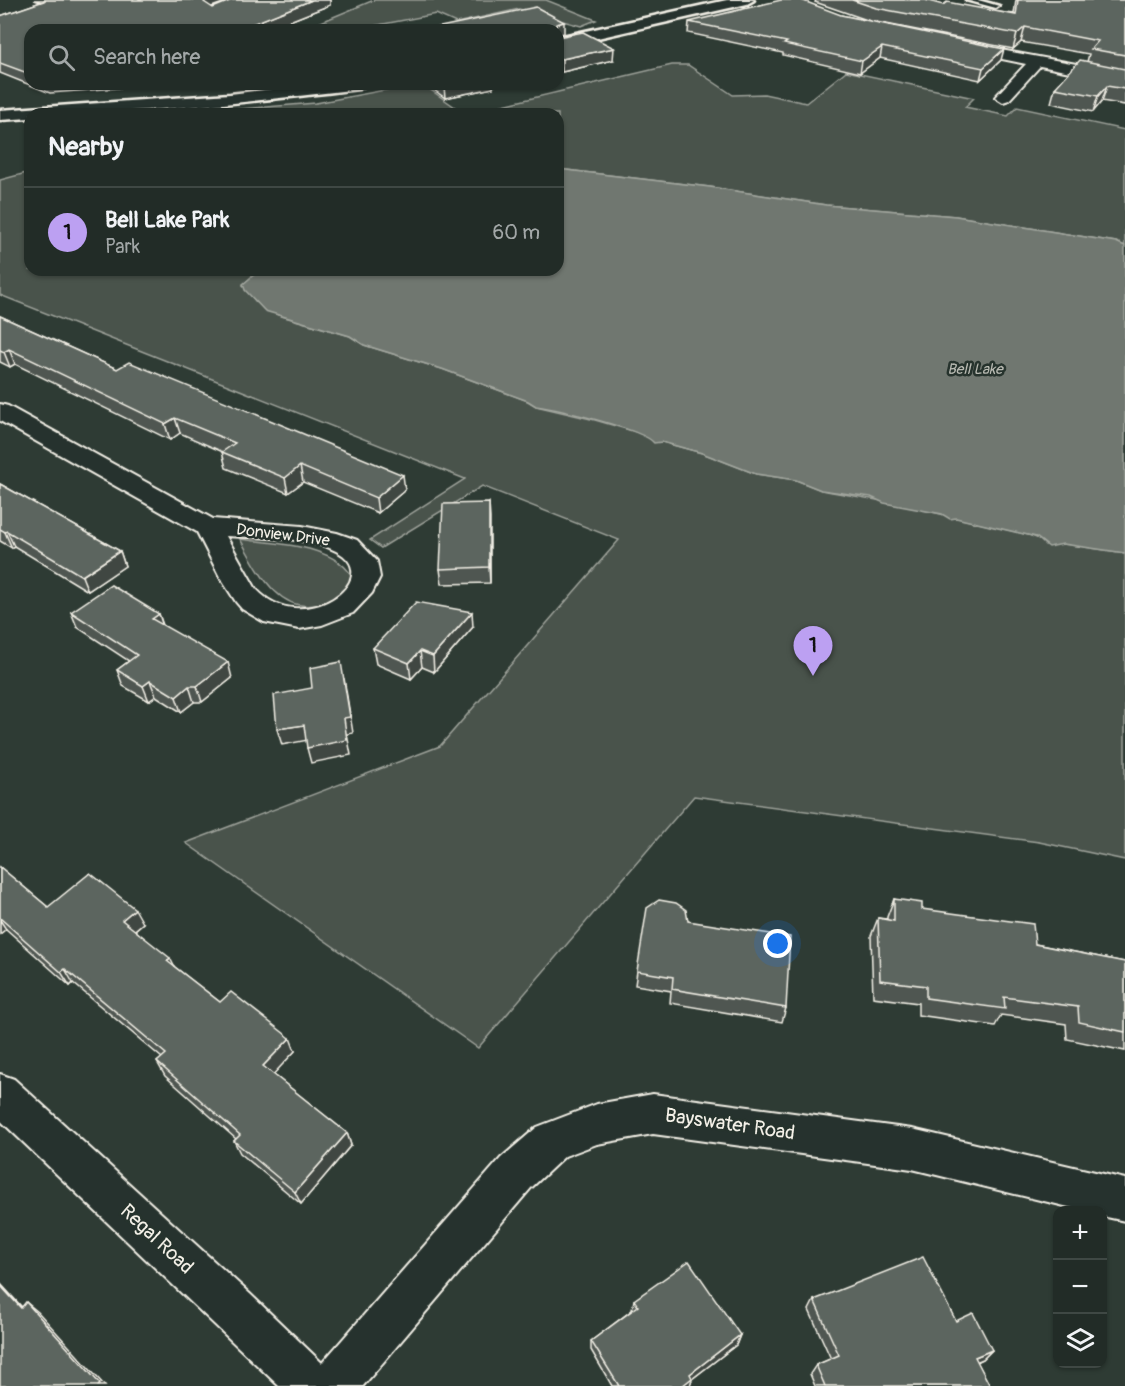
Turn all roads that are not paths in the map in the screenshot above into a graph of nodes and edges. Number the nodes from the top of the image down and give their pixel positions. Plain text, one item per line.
1 (747, 0) edge
2 (969, 0) edge
3 (996, 6) dead end
4 (564, 41) edge
5 (955, 45) edge
6 (1036, 61) junction
7 (1125, 78) edge
8 (316, 90) edge
9 (1003, 97) dead end
10 (100, 108) edge
11 (24, 113) edge
12 (0, 115) edge
13 (0, 411) edge
14 (208, 527) junction
15 (0, 1093) edge
16 (1125, 1200) edge
17 (312, 1386) edge
18 (333, 1386) edge

1 - 4 street
2 - 3 lane
5 - 6 street
6 - 7 street
6 - 9 street
8 - 10 street
11 - 12 street
13 - 14 street, Donview Drive
14 - 14 street, Donview Drive
15 - 17 street, Regal Road
16 - 18 street, Bayswater Road

